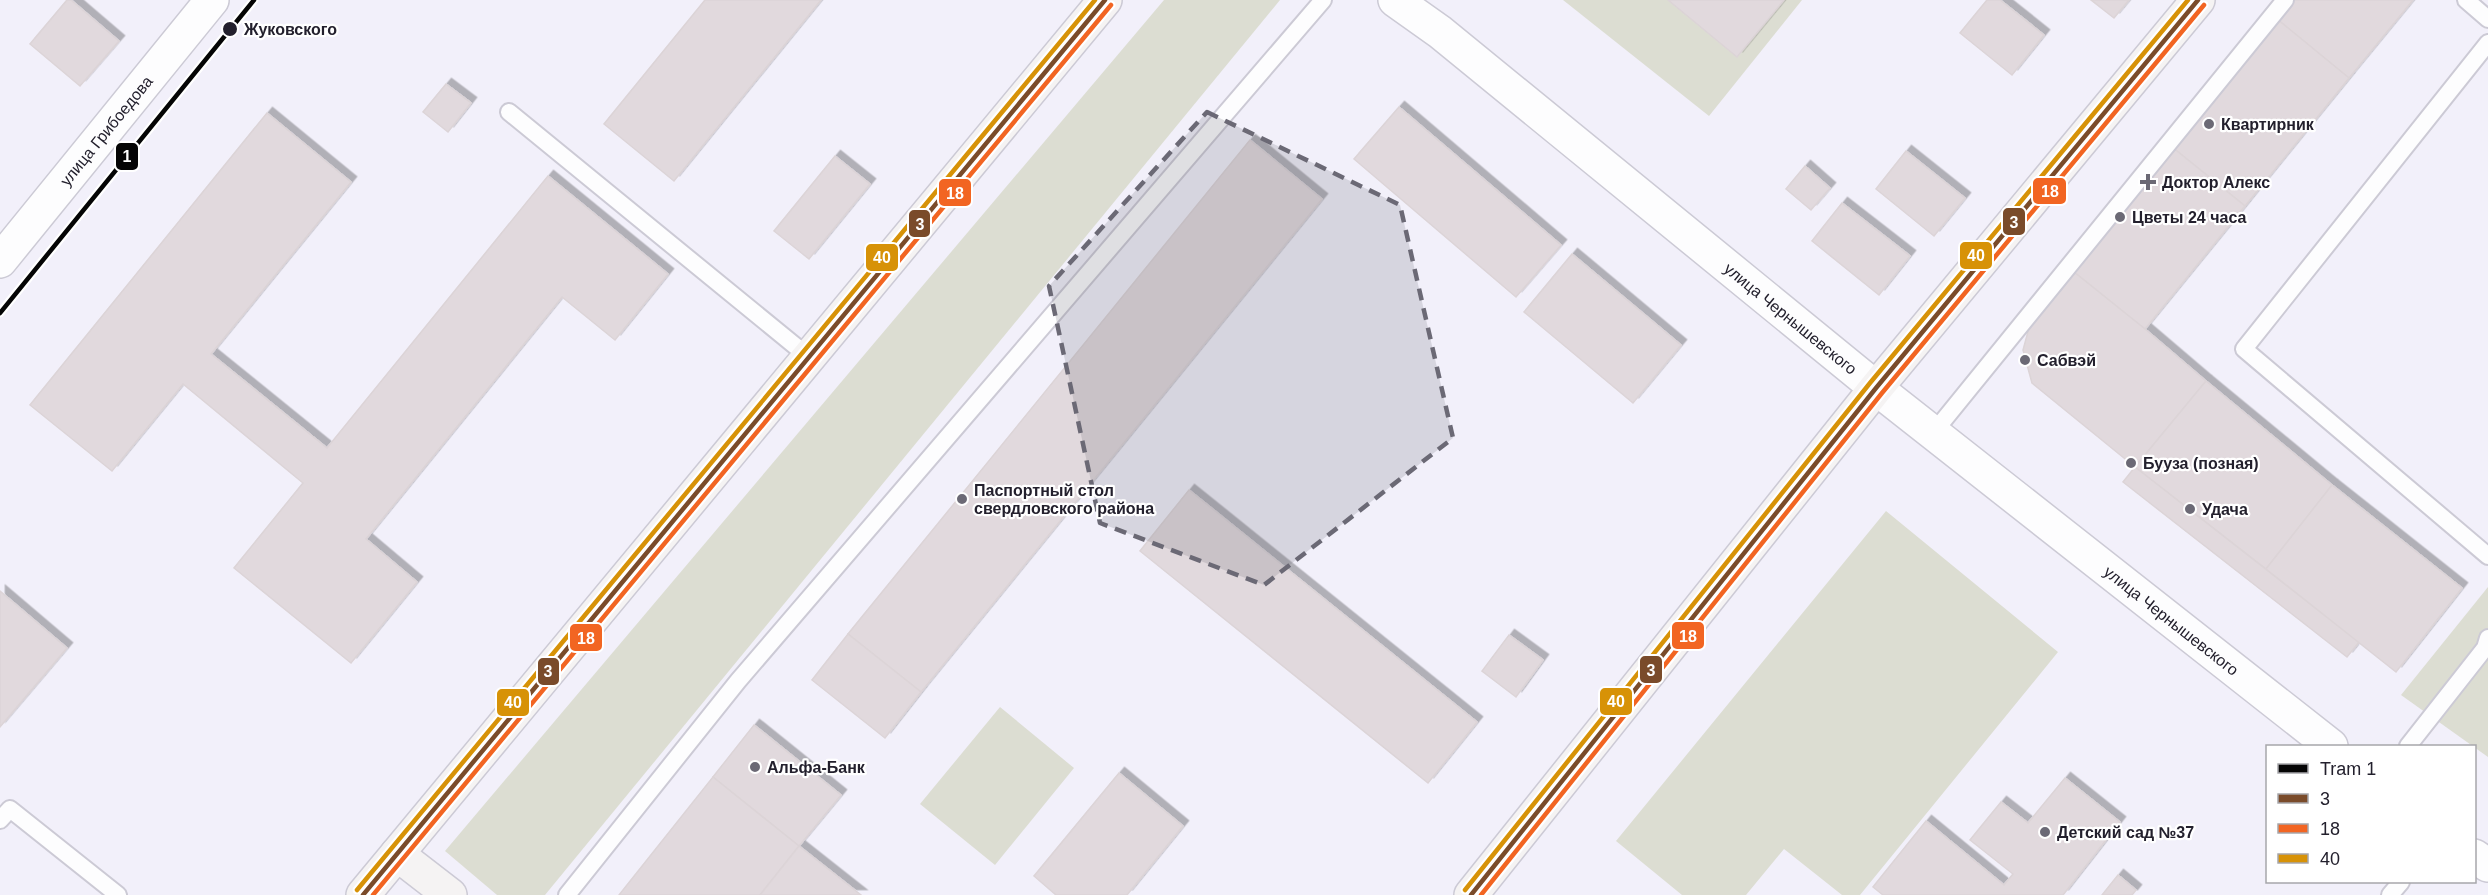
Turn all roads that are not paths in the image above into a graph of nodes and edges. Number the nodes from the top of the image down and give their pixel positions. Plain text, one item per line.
1 (212, 0) edge
2 (1106, 0) edge
3 (1323, 0) edge
4 (1395, 0) edge
5 (2198, 0) edge
6 (2285, 0) edge
7 (2466, 0) edge
8 (2488, 19) edge
9 (2488, 43) edge
10 (509, 112) dead end
11 (0, 261) edge
12 (810, 358) junction
13 (1876, 388) junction
14 (1934, 432) junction
15 (2488, 556) edge
16 (2488, 638) edge
17 (2328, 745) edge
18 (2410, 745) edge
19 (0, 820) edge
20 (397, 854) junction
21 (2400, 883) edge
22 (118, 895) edge
23 (363, 895) edge
24 (450, 895) edge
25 (567, 895) edge
26 (1471, 895) edge
27 (2390, 895) edge

1 - 11 street, улица Грибоедова
2 - 12 main road
3 - 25 lane
4 - 13 street, улица Чернышевского
5 - 13 main road
6 - 14 lane
7 - 8 lane
9 - 15 lane
10 - 12 lane
12 - 20 main road
13 - 14 street, улица Чернышевского
13 - 26 main road
14 - 17 street, улица Чернышевского
16 - 18 lane
19 - 22 lane
20 - 23 main road
20 - 24 main road
21 - 27 lane

